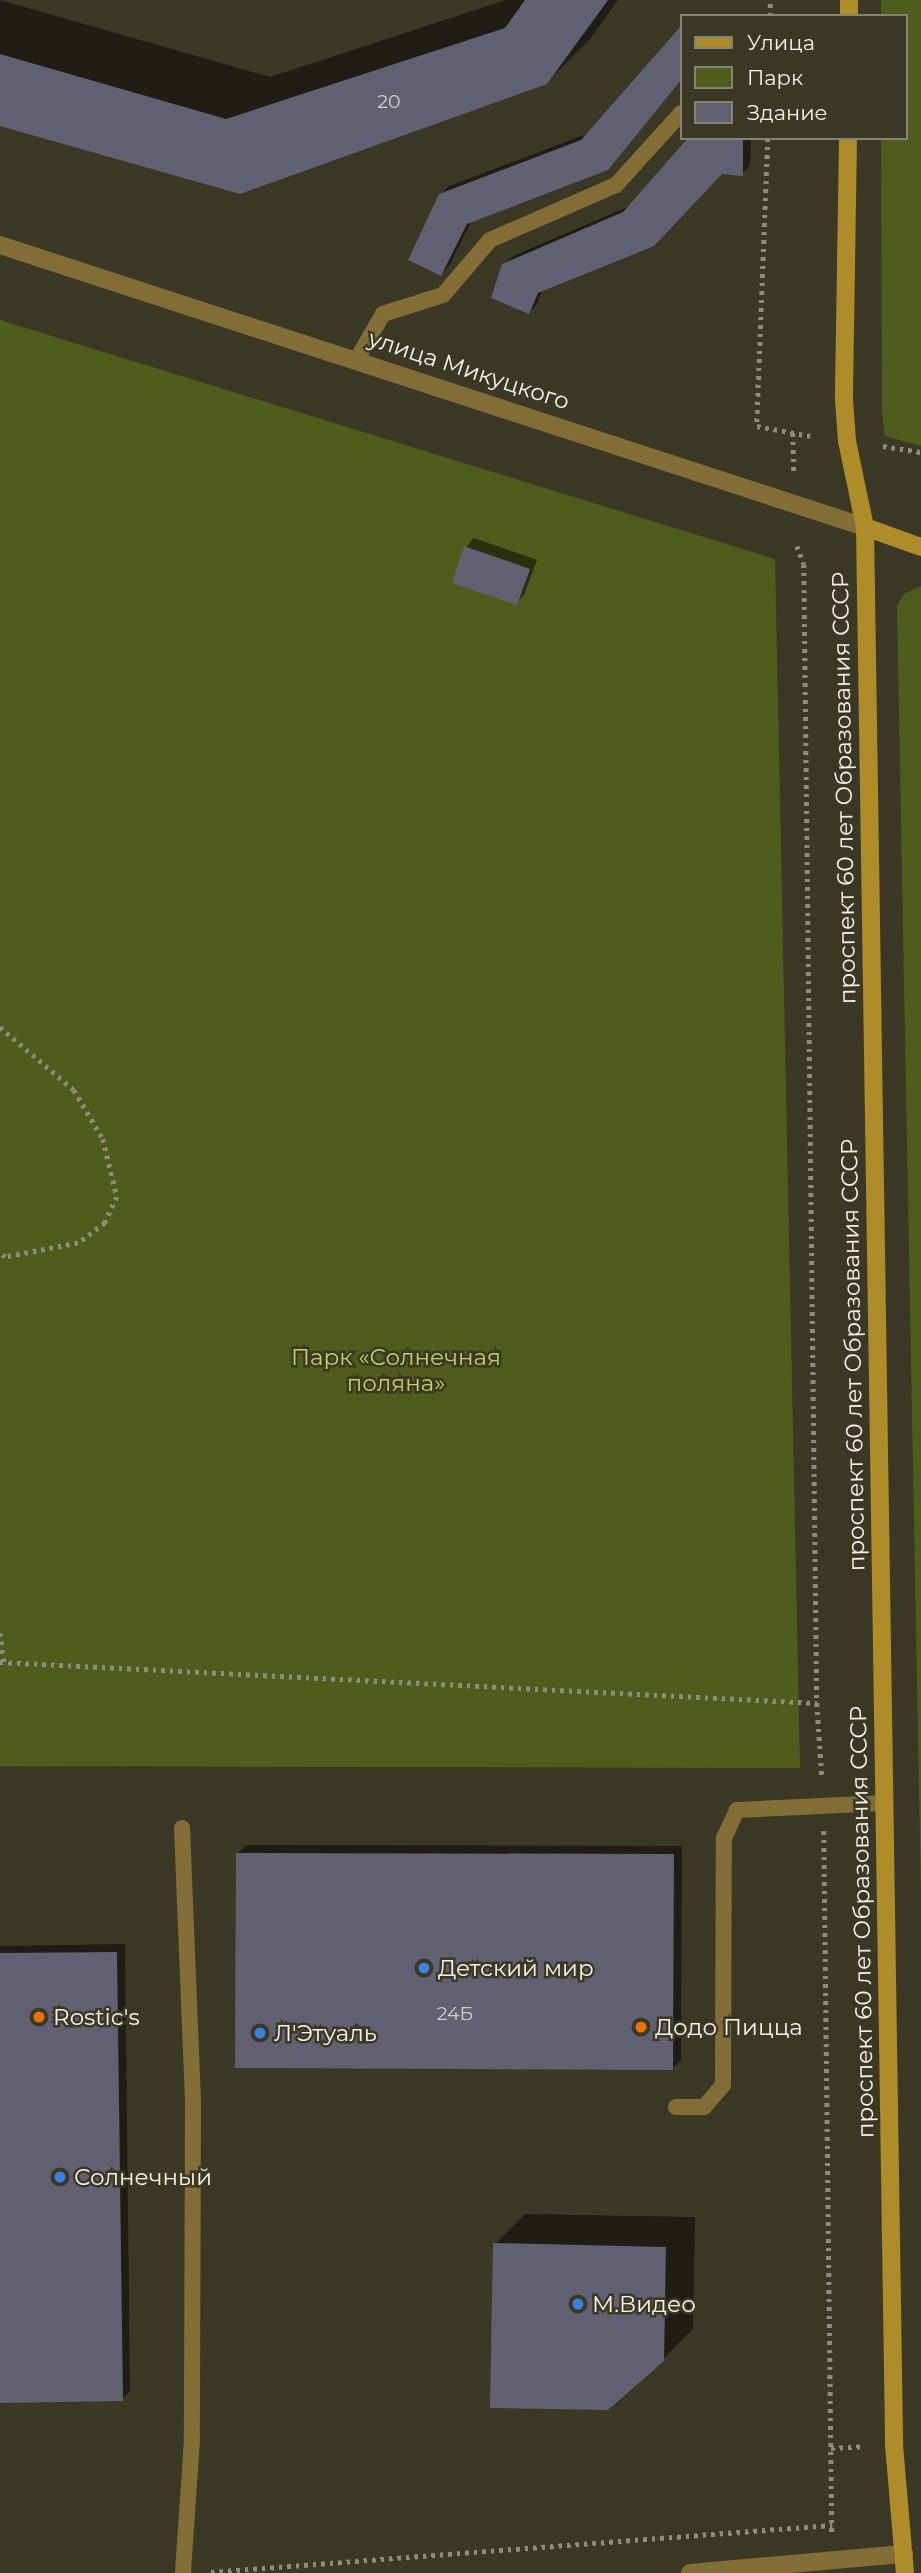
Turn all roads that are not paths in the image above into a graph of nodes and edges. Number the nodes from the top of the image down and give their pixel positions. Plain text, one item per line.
1 (680, 114) edge
2 (848, 140) edge
3 (0, 245) edge
4 (357, 359) junction
5 (865, 527) junction
6 (921, 547) edge
7 (884, 1803) junction
8 (182, 1828) dead end
9 (676, 2107) dead end
10 (913, 2553) edge
11 (183, 2573) edge
12 (690, 2573) edge
13 (905, 2573) edge

1 - 4 lane
2 - 5 main road, проспект 60 лет Образования СССР
3 - 4 street, улица Микуцкого
4 - 5 street, улица Микуцкого
5 - 6 main road, улица Микуцкого
5 - 7 main road, проспект 60 лет Образования СССР
7 - 9 lane
7 - 10 main road, проспект 60 лет Образования СССР
8 - 11 lane
10 - 12 street
10 - 13 main road, проспект 60 лет Образования СССР

